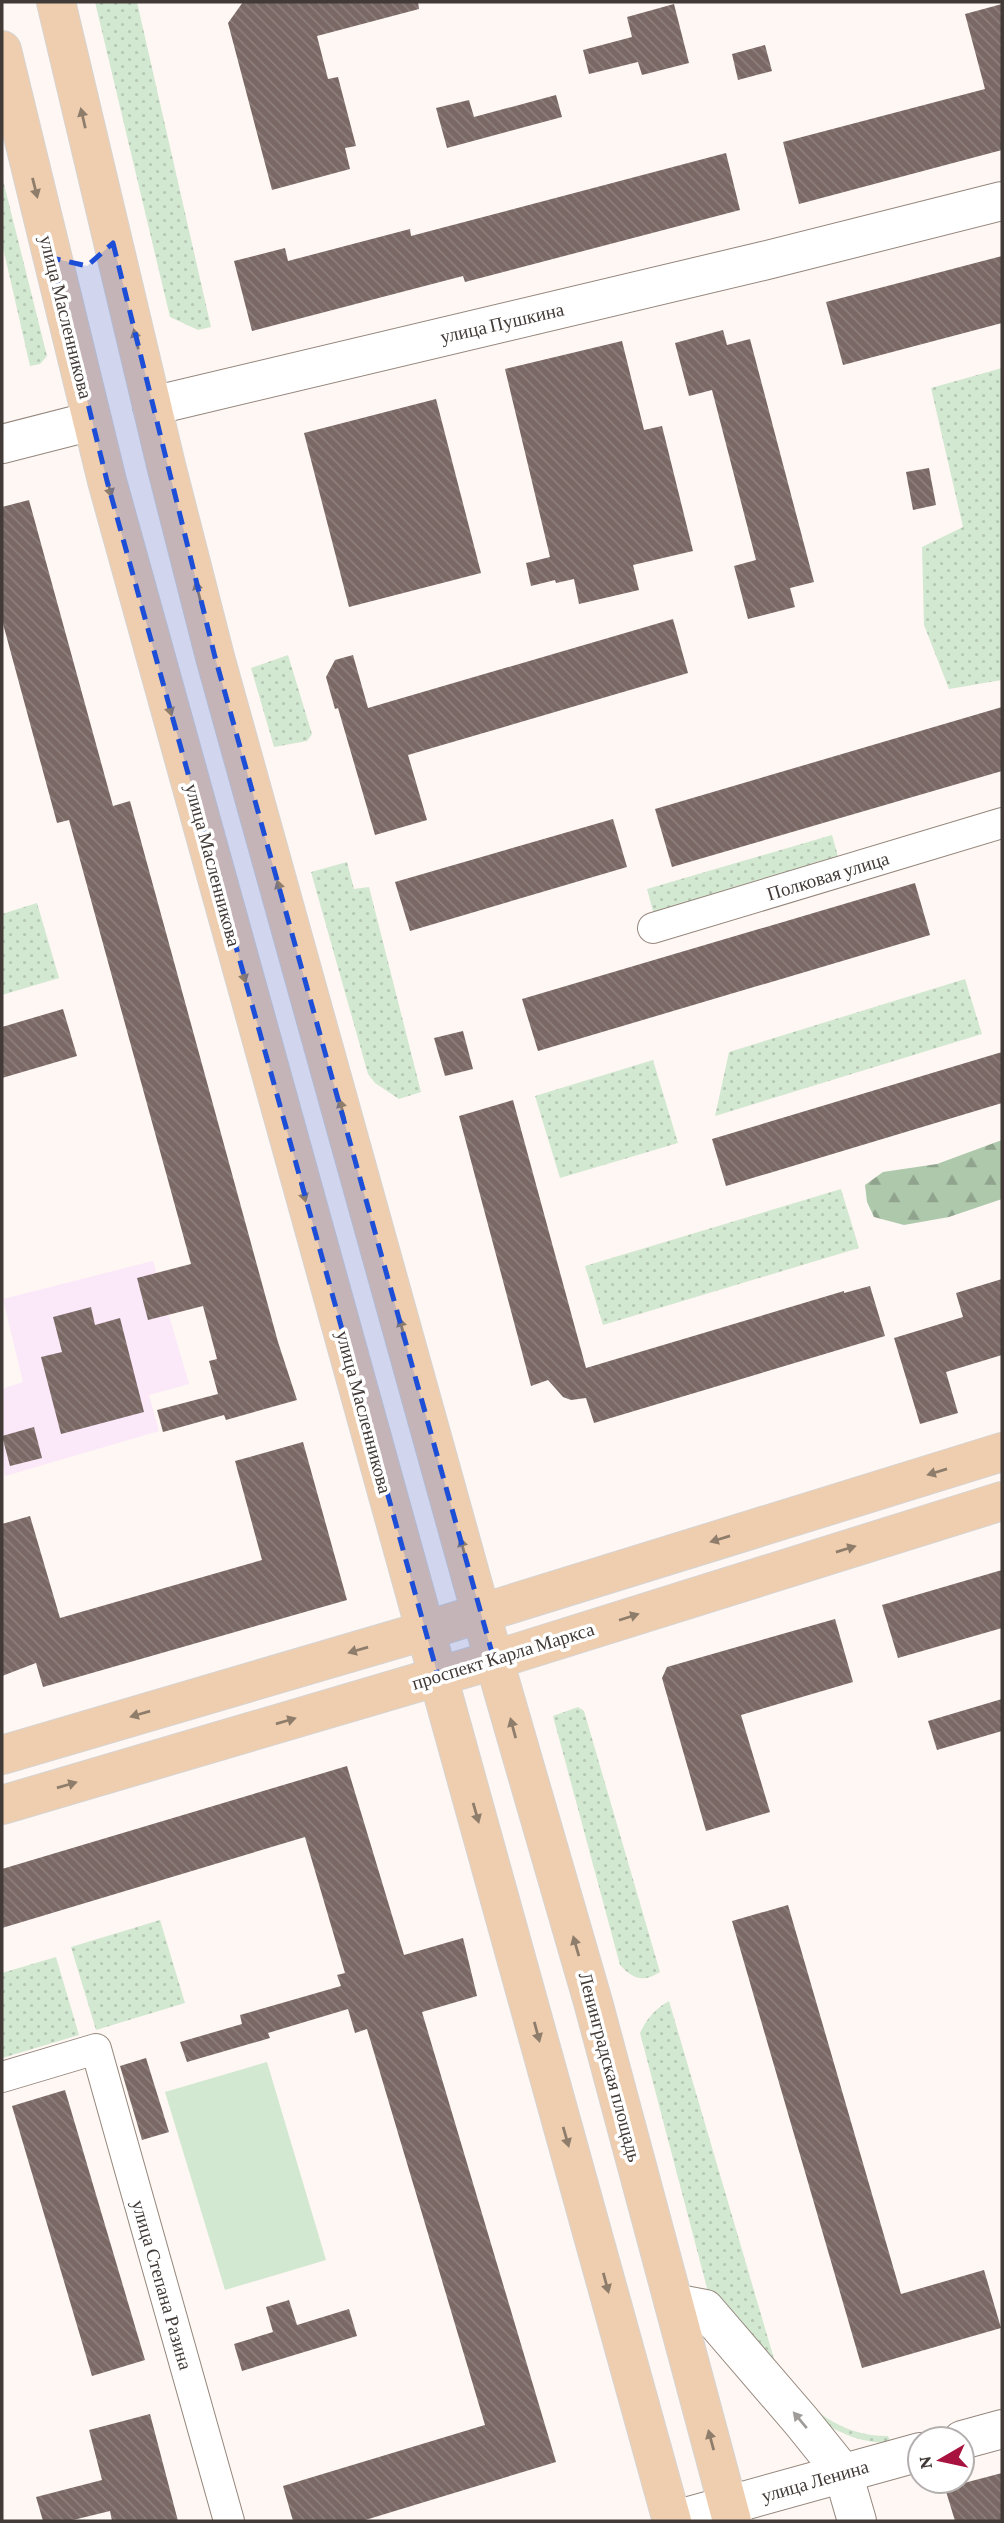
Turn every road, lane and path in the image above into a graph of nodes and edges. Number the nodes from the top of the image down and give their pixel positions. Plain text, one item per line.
1 (56, 2) edge
2 (2, 50) edge
3 (1002, 201) edge
4 (113, 243) junction
5 (52, 258) junction
6 (152, 406) junction
7 (92, 421) junction
8 (2, 444) edge
9 (1002, 823) edge
10 (653, 928) dead end
11 (1002, 1452) edge
12 (1002, 1501) edge
13 (481, 1614) junction
14 (424, 1631) junction
15 (494, 1660) junction
16 (438, 1676) junction
17 (2, 1755) edge
18 (2, 1805) edge
19 (2, 2077) edge
20 (674, 2302) junction
21 (1002, 2428) edge
22 (976, 2436) edge
23 (906, 2456) edge
24 (843, 2473) junction
25 (730, 2514) edge
26 (229, 2521) edge
27 (671, 2521) edge
28 (857, 2521) edge

4 -> 1 main road
2 -> 5 main road, улица Масленникова
3 - 6 street, улица Пушкина
4 - 5 main road
6 -> 4 main road
5 - 7 main road, улица Масленникова
6 - 7 main road, улица Пушкина
13 -> 6 main road
7 - 8 street, улица Пушкина
7 -> 14 main road, улица Масленникова
9 - 10 street, Полковая улица
11 -> 13 main road
15 -> 12 main road, проспект Карла Маркса
13 - 14 main road
13 - 15 main road, Ленинградская площадь
14 - 16 main road, улица Масленникова
14 -> 17 main road
15 - 16 main road, проспект Карла Маркса
20 -> 15 main road, Ленинградская площадь
18 -> 16 main road, проспект Карла Маркса
16 -> 27 main road
19 - 26 street, улица Степана Разина
24 -> 20 street
25 -> 20 main road, Ленинградская площадь
21 - 22 street
23 - 24 street, улица Ленина
24 - 25 street, улица Ленина
24 - 28 street
25 - 27 street, улица Ленина

